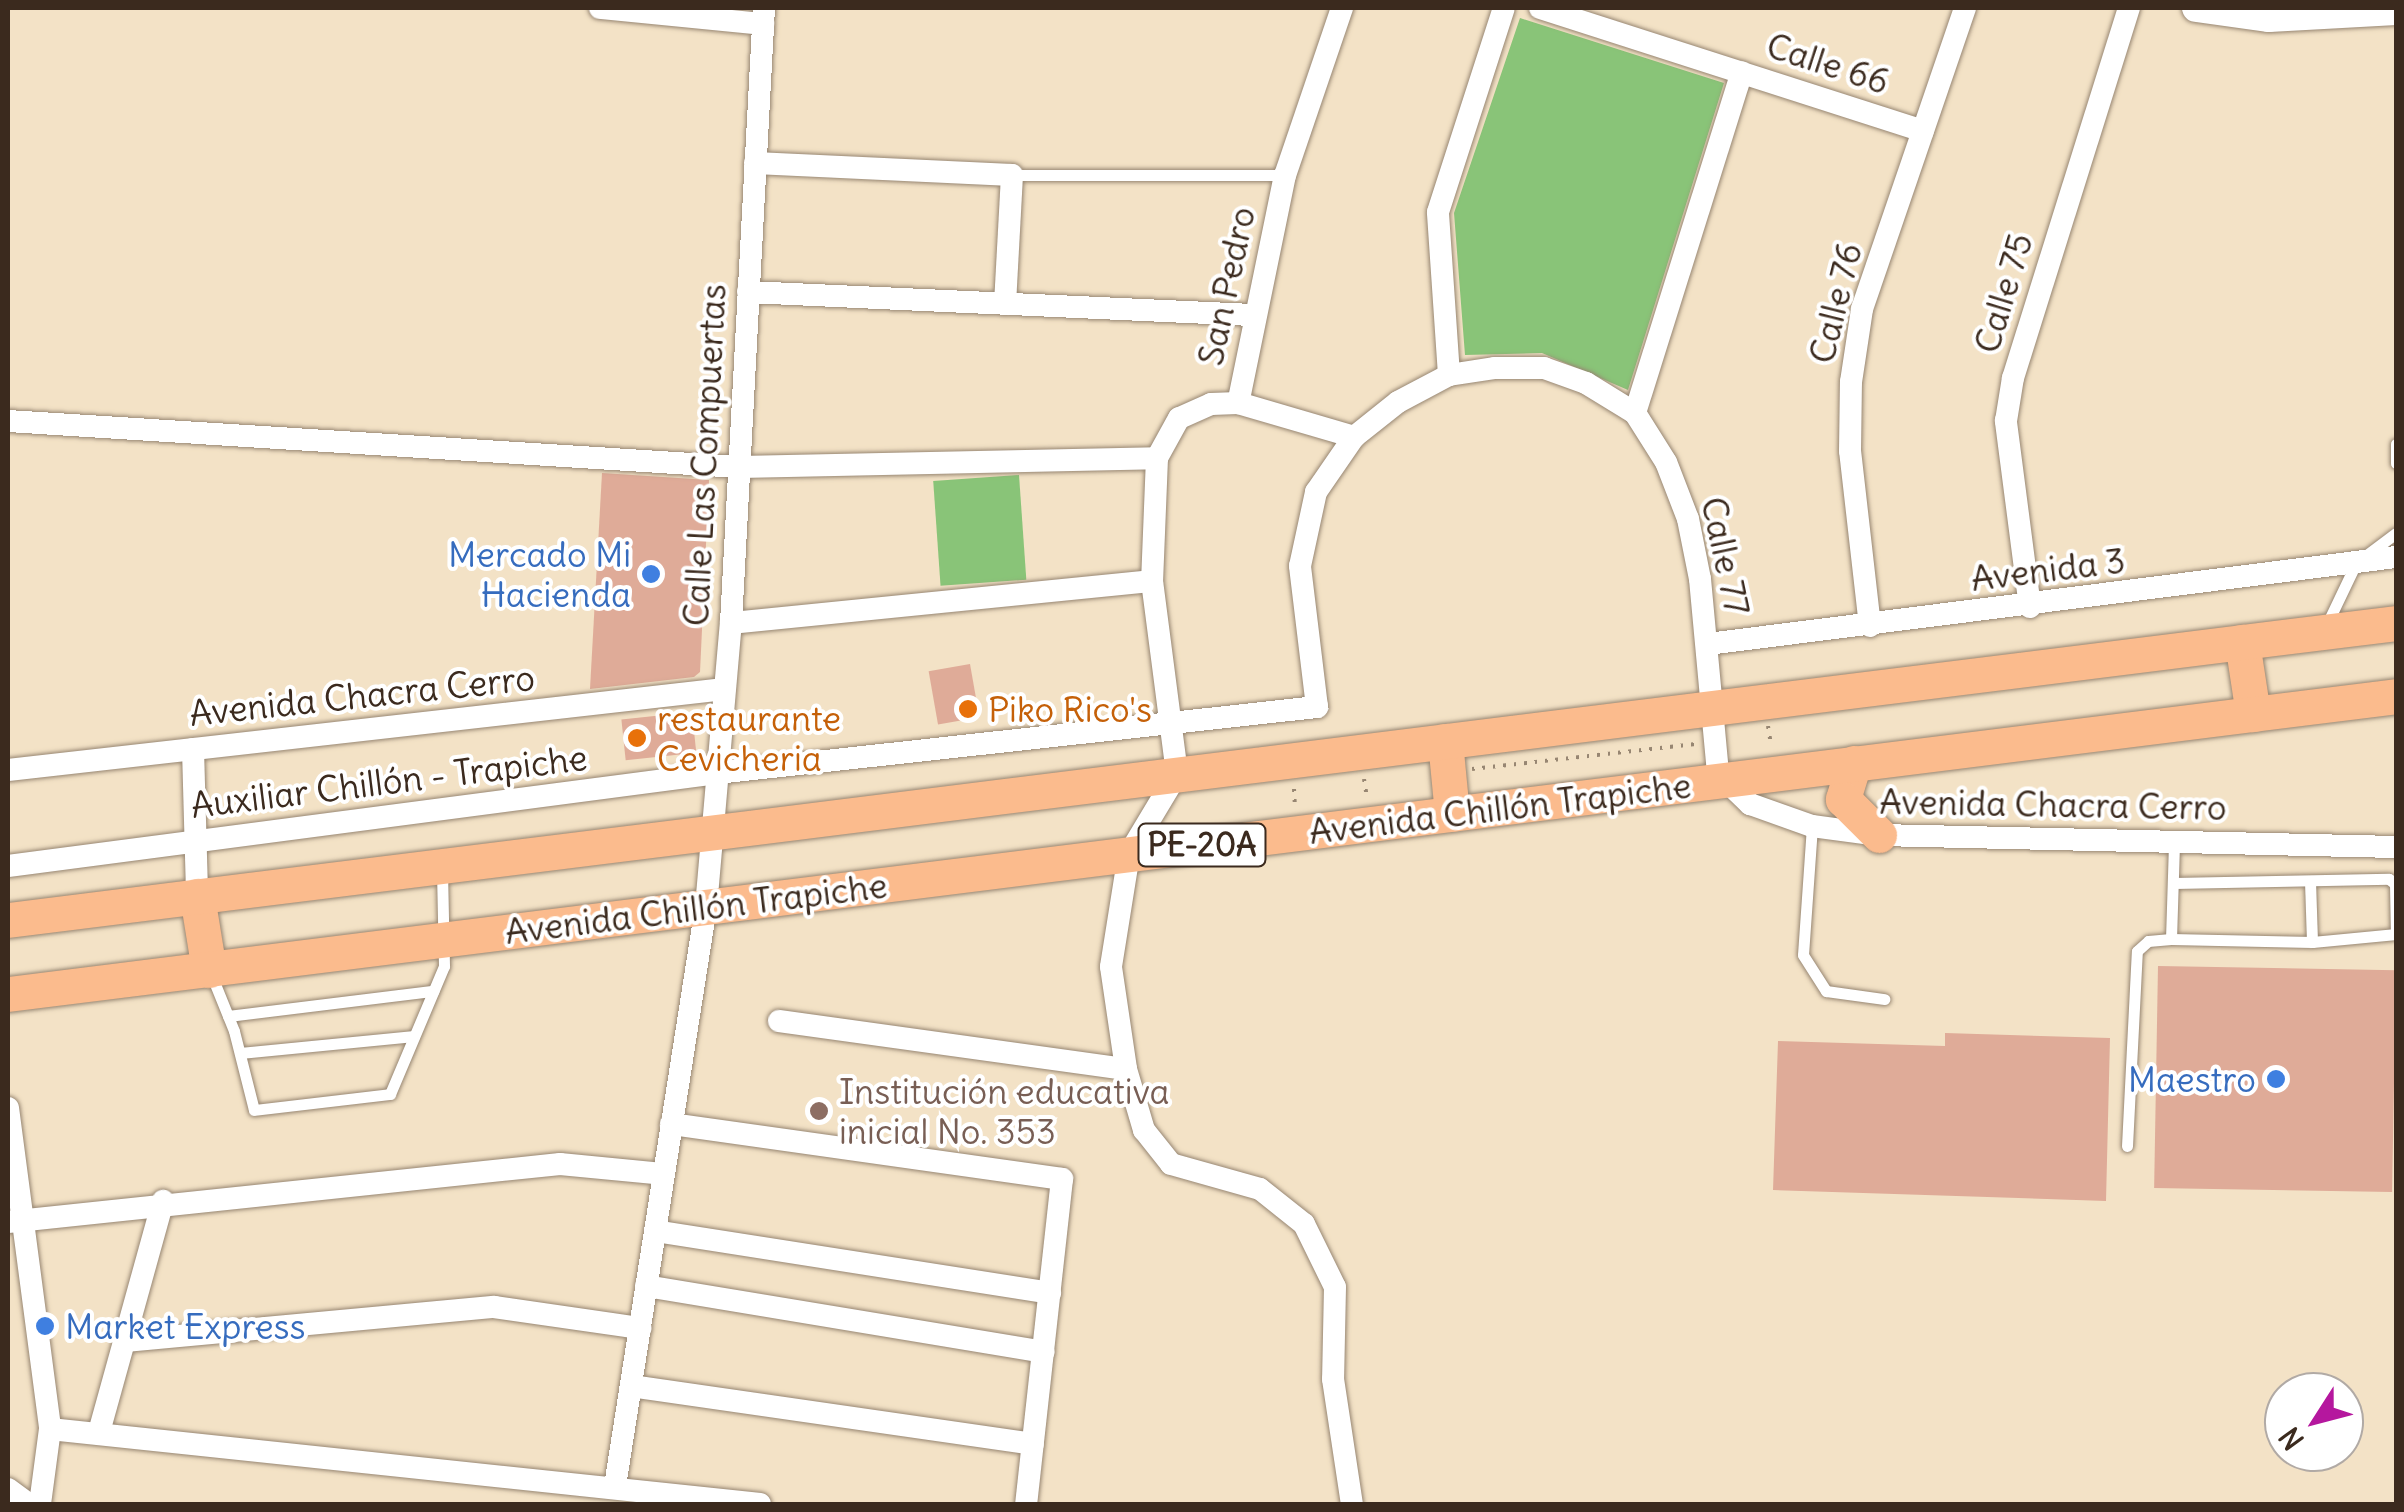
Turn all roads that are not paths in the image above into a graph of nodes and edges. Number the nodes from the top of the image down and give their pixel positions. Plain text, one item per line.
1 (600, 8) edge
2 (1342, 8) edge
3 (1504, 8) edge
4 (1540, 8) edge
5 (1965, 8) edge
6 (2130, 8) edge
7 (2196, 8) edge
8 (2396, 11) edge
9 (763, 16) edge
10 (1742, 72) junction
11 (1923, 131) junction
12 (755, 162) junction
13 (1012, 175) junction
14 (1285, 175) junction
15 (748, 292) junction
16 (1005, 304) junction
17 (1253, 316) junction
18 (1449, 376) junction
19 (1238, 402) junction
20 (1635, 413) junction
21 (8, 421) edge
22 (1354, 436) junction
23 (2396, 444) edge
24 (1157, 458) junction
25 (2396, 464) edge
26 (739, 467) junction
27 (2396, 533) edge
28 (2396, 557) edge
29 (2356, 562) junction
30 (1152, 581) junction
31 (2030, 607) junction
32 (731, 623) junction
33 (2396, 623) edge
34 (1870, 626) junction
35 (2323, 632) junction
36 (2242, 642) junction
37 (1708, 644) junction
38 (724, 690) junction
39 (2396, 696) edge
40 (1317, 707) joint
41 (2252, 714) junction
42 (1172, 724) junction
43 (1712, 725) junction
44 (193, 749) junction
45 (1447, 756) junction
46 (1854, 764) junction
47 (8, 770) edge
48 (718, 774) junction
49 (1178, 774) junction
50 (1721, 780) junction
51 (1452, 814) junction
52 (1812, 826) junction
53 (712, 832) junction
54 (1879, 835) junction
55 (196, 841) junction
56 (2174, 842) junction
57 (2396, 847) edge
58 (1130, 854) junction
59 (8, 866) edge
60 (442, 866) junction
61 (2310, 880) junction
62 (2174, 884) junction
63 (196, 896) junction
64 (706, 907) junction
65 (8, 920) edge
66 (445, 938) junction
67 (2171, 939) junction
68 (2312, 942) junction
69 (209, 970) junction
70 (433, 991) junction
71 (8, 994) edge
72 (1884, 999) dead end
73 (228, 1016) junction
74 (778, 1021) dead end
75 (414, 1036) junction
76 (240, 1053) junction
77 (1126, 1069) junction
78 (8, 1108) edge
79 (671, 1124) junction
80 (2127, 1146) dead end
81 (664, 1174) junction
82 (163, 1202) junction
83 (15, 1221) edge
84 (654, 1231) junction
85 (646, 1286) junction
86 (1050, 1293) junction
87 (640, 1328) junction
88 (124, 1341) junction
89 (1044, 1352) junction
90 (630, 1386) junction
91 (50, 1429) junction
92 (99, 1432) junction
93 (1034, 1444) junction
94 (615, 1486) junction
95 (8, 1489) edge
96 (29, 1504) edge
97 (40, 1504) edge
98 (760, 1504) edge
99 (1026, 1504) edge
100 (1352, 1504) edge

1 - 9 street
2 - 14 street, San Pedro
3 - 18 street
4 - 10 street, Calle 66
5 - 11 street, Calle 76
6 - 31 street, Calle 75
7 - 8 street
9 - 12 street, Calle Las Compuertas
10 - 11 street, Calle 66
10 - 20 street
11 - 34 street, Calle 76
12 - 13 street
12 - 15 street, Calle Las Compuertas
13 - 14 lane
13 - 16 street
14 - 17 street, San Pedro
15 - 16 street
15 - 26 street, Calle Las Compuertas
16 - 17 street
17 - 19 street, San Pedro
18 - 20 street, Calle 77
18 - 22 street, Calle 77
19 - 22 street
19 - 24 street, San Pedro
20 - 37 street, Calle 77
21 - 26 street
22 - 40 street, Calle 77
23 - 25 lane
24 - 26 street
24 - 30 street, San Pedro
26 - 32 street, Calle Las Compuertas
27 - 29 lane
28 - 29 street, Avenida 3
29 - 31 street, Avenida 3
29 - 35 lane
30 - 32 street
30 - 42 street, San Pedro
31 - 34 street, Avenida 3
32 - 38 street, Calle Las Compuertas
33 - 35 main road, Avenida Chillón Trapiche / PE-20A
34 - 37 street, Avenida 3
35 - 36 main road, Avenida Chillón Trapiche / PE-20A
36 - 41 main road
36 - 43 main road, Avenida Chillón Trapiche / PE-20A
37 - 43 street, Calle 77
38 - 44 street, Avenida Chacra Cerro
38 - 48 street, Calle Las Compuertas
39 - 41 main road, Avenida Chillón Trapiche / PE-20A
40 - 42 street, Auxiliar Chillón - Trapiche
41 - 46 main road, Avenida Chillón Trapiche / PE-20A
42 - 48 street, Auxiliar Chillón - Trapiche
42 - 49 street, San Pedro
43 - 45 main road, Avenida Chillón Trapiche / PE-20A
43 - 50 street, Calle 77
44 - 47 street, Avenida Chacra Cerro
44 - 55 street
45 - 49 main road, Avenida Chillón Trapiche / PE-20A
45 - 51 main road
46 - 50 main road, Avenida Chillón Trapiche / PE-20A
46 - 54 main road
48 - 53 street, Calle Las Compuertas
48 - 55 street, Auxiliar Chillón - Trapiche
49 - 53 main road, Avenida Chillón Trapiche / PE-20A
49 - 58 street
50 - 51 main road, Avenida Chillón Trapiche / PE-20A
50 - 52 street, Avenida Chacra Cerro
51 - 58 main road, Avenida Chillón Trapiche / PE-20A
52 - 54 street, Avenida Chacra Cerro
52 - 72 lane
53 - 60 main road, Avenida Chillón Trapiche / PE-20A
53 - 64 street, Calle Las Compuertas
54 - 56 street, Avenida Chacra Cerro
55 - 59 street, Auxiliar Chillón - Trapiche
55 - 63 street
56 - 57 street, Avenida Chacra Cerro
56 - 62 lane
58 - 64 main road, Avenida Chillón Trapiche / PE-20A
58 - 77 street
60 - 63 main road, Avenida Chillón Trapiche / PE-20A
60 - 66 lane
61 - 62 lane
61 - 68 lane
61 - 68 lane
62 - 67 lane
63 - 65 main road, Avenida Chillón Trapiche / PE-20A
63 - 69 main road
64 - 66 main road, Avenida Chillón Trapiche / PE-20A
64 - 79 street, Calle Las Compuertas
66 - 69 main road, Avenida Chillón Trapiche / PE-20A
66 - 70 lane
67 - 68 lane
67 - 80 lane
69 - 71 main road, Avenida Chillón Trapiche / PE-20A
69 - 73 lane
70 - 73 lane
70 - 75 lane
73 - 76 lane
74 - 77 street
75 - 76 lane
75 - 76 lane
77 - 100 street
78 - 83 street
79 - 81 street, Calle Las Compuertas
79 - 86 street
81 - 82 street
81 - 84 street, Calle Las Compuertas
82 - 83 street
82 - 88 street
83 - 91 street
84 - 85 street, Calle Las Compuertas
84 - 86 street
85 - 87 street, Calle Las Compuertas
85 - 89 street
86 - 89 street
87 - 88 street
87 - 90 street, Calle Las Compuertas
88 - 92 street
89 - 93 street
90 - 93 street
90 - 94 street, Calle Las Compuertas
91 - 92 street
91 - 97 street
92 - 94 street
93 - 99 street
94 - 98 street
95 - 96 street

